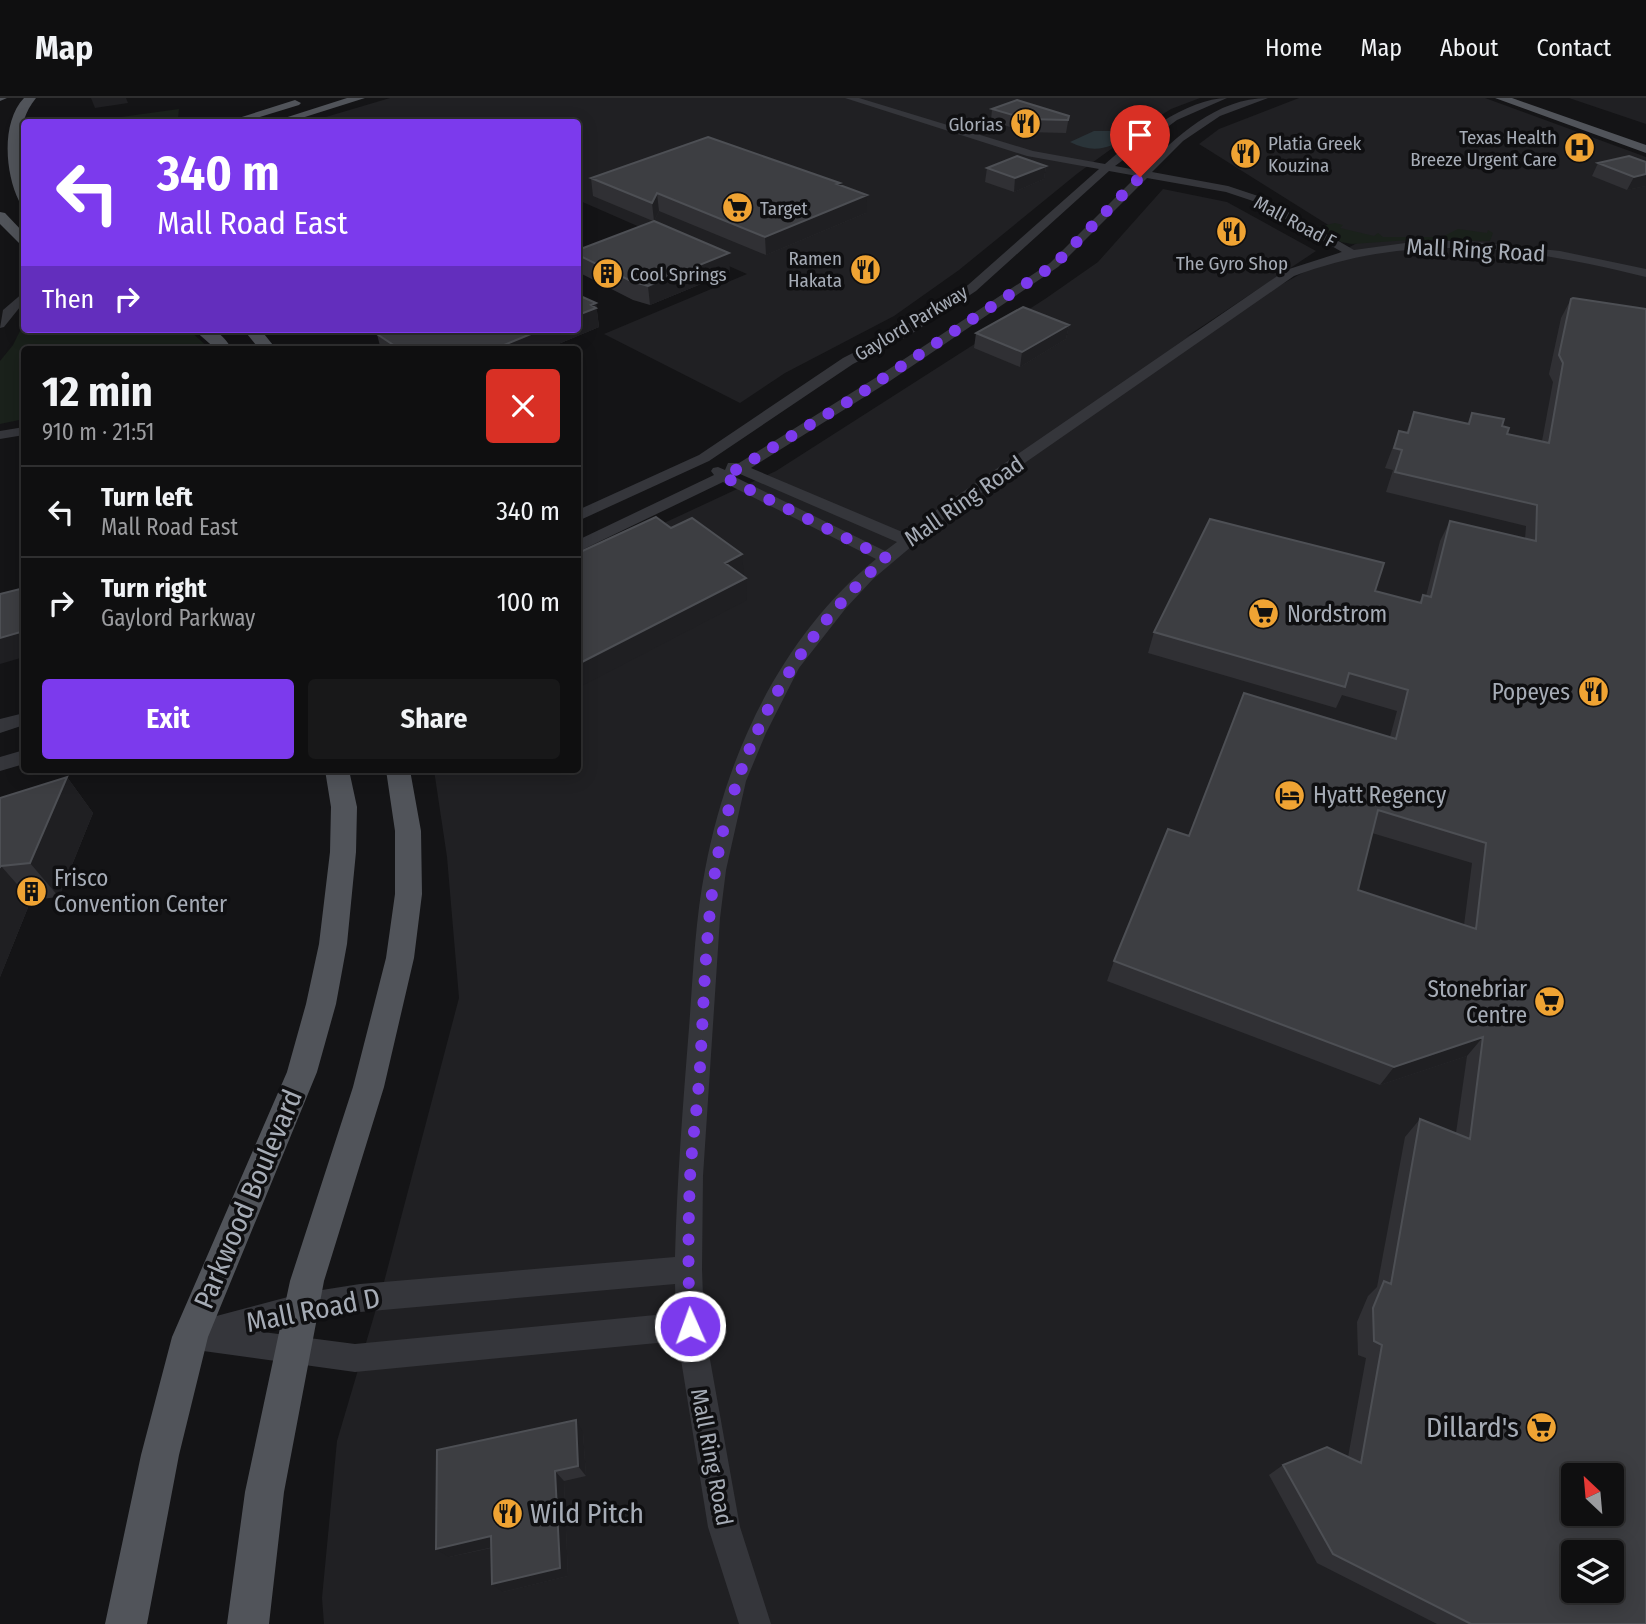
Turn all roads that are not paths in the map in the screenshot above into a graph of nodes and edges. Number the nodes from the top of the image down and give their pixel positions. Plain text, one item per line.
1 (30, 98) edge
2 (310, 98) edge
3 (333, 98) edge
4 (850, 98) edge
5 (1221, 98) edge
6 (1263, 98) edge
7 (1501, 98) edge
8 (1533, 98) edge
9 (352, 100) edge
10 (1241, 102) edge
11 (242, 119) edge
12 (288, 119) edge
13 (1646, 137) edge
14 (1646, 149) edge
15 (0, 166) edge
16 (21, 168) edge
17 (1103, 170) junction
18 (1141, 176) junction
19 (0, 177) edge
20 (0, 216) edge
21 (1303, 223) junction
22 (1286, 227) junction
23 (21, 237) edge
24 (1352, 253) junction
25 (1334, 257) junction
26 (1646, 273) edge
27 (21, 299) edge
28 (0, 324) edge
29 (207, 333) edge
30 (903, 333) junction
31 (223, 346) edge
32 (931, 346) junction
33 (21, 432) edge
34 (0, 435) edge
35 (704, 458) junction
36 (741, 468) junction
37 (724, 477) junction
38 (581, 515) edge
39 (906, 540) junction
40 (581, 545) edge
41 (886, 558) junction
42 (21, 720) edge
43 (0, 729) edge
44 (21, 758) edge
45 (0, 764) edge
46 (338, 773) edge
47 (399, 773) edge
48 (688, 1269) junction
49 (303, 1307) junction
50 (690, 1326) junction
51 (190, 1337) junction
52 (294, 1348) junction
53 (126, 1624) edge
54 (248, 1624) edge
55 (755, 1624) edge

1 - 16 main road
2 - 11 main road
3 - 9 main road
4 - 17 street, Mall Road F
5 - 10 street
5 - 17 street, Gaylord Parkway
6 - 10 street, Gaylord Parkway
7 - 14 main road
8 - 13 main road
9 - 12 main road
10 - 18 street, Gaylord Parkway
15 - 16 main road
16 - 19 main road
17 - 18 street, Mall Road F
17 - 30 street, Gaylord Parkway
18 - 21 street, Mall Road F
18 - 22 street, Mall Road F
18 - 32 street, Gaylord Parkway
20 - 23 main road
21 - 22 street
21 - 24 street, Mall Road F
22 - 25 street, Mall Road F
24 - 25 street, Mall Ring Road
24 - 26 street, Mall Ring Road
25 - 39 street, Mall Ring Road
27 - 28 street
29 - 31 main road
30 - 32 street
30 - 35 street, Gaylord Parkway
32 - 36 street, Gaylord Parkway
33 - 34 street
35 - 36 street
35 - 37 street
35 - 38 street, Gaylord Parkway
36 - 37 street, Gaylord Parkway
36 - 39 street
37 - 40 street, Gaylord Parkway
37 - 41 street
39 - 41 street, Mall Ring Road
41 - 48 street, Mall Ring Road
42 - 43 street
44 - 45 street
46 - 51 main road, Parkwood Boulevard
47 - 49 main road
48 - 49 street, Mall Road D
48 - 50 street, Mall Ring Road
49 - 51 street, Mall Road D
49 - 52 main road
50 - 52 street, Mall Road D
50 - 55 street, Mall Ring Road
51 - 52 street, Mall Road D
51 - 53 main road, Parkwood Boulevard
52 - 54 main road

